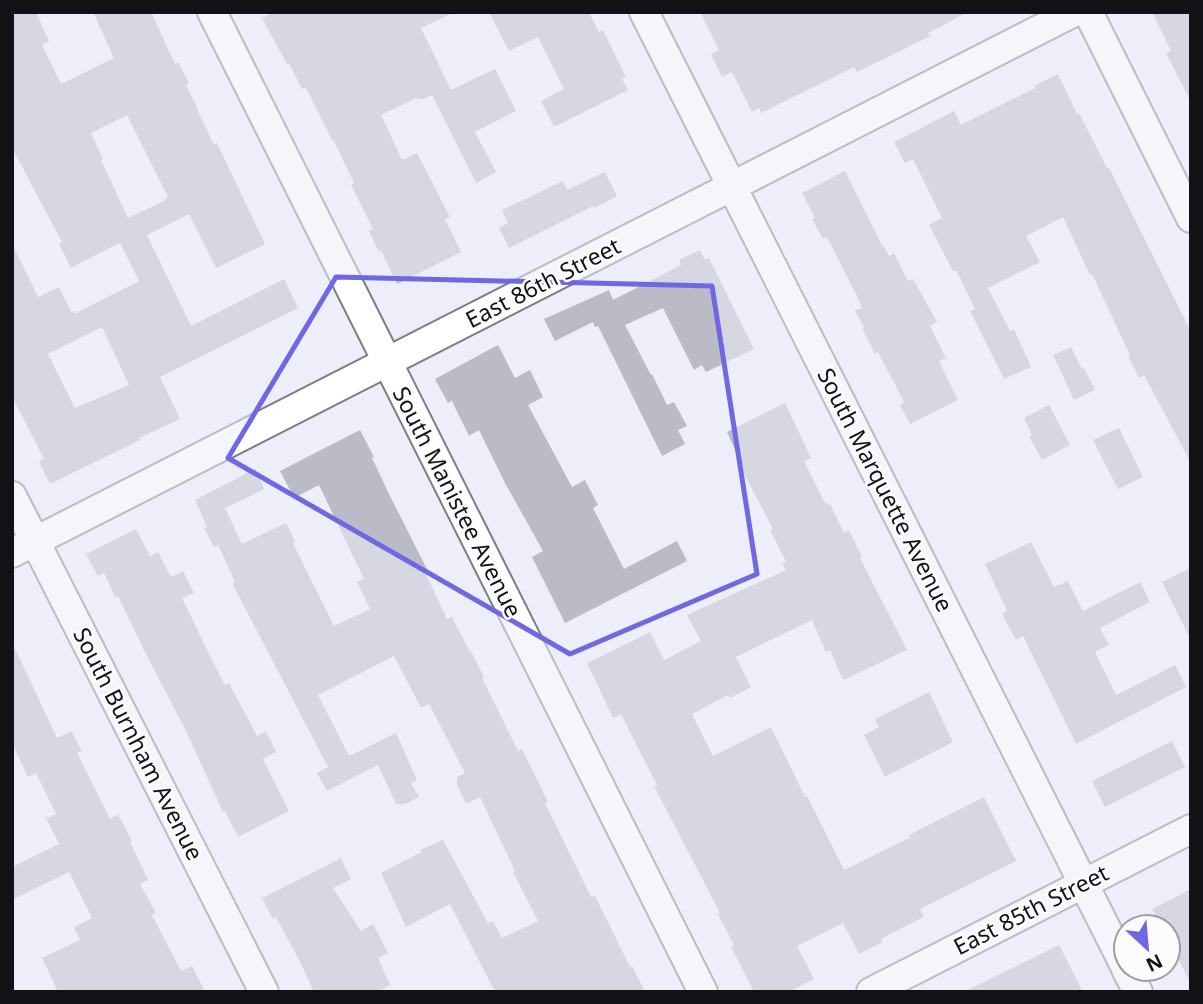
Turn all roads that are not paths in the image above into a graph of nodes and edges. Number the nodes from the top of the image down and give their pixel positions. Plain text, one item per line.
1 (212, 12) edge
2 (644, 12) edge
3 (1074, 12) edge
4 (1088, 12) edge
5 (732, 186) junction
6 (1191, 218) edge
7 (387, 362) junction
8 (12, 496) edge
9 (24, 547) edge
10 (1191, 829) edge
11 (1083, 883) junction
12 (1112, 941) edge
13 (264, 992) edge
14 (703, 992) edge
15 (871, 992) edge

1 - 7 street, South Manistee Avenue
2 - 5 street, South Marquette Avenue
3 - 5 street, East 86th Street
4 - 6 street
5 - 7 street, East 86th Street
5 - 11 street, South Marquette Avenue
7 - 9 street, East 86th Street
7 - 14 street, South Manistee Avenue
8 - 9 street, South Burnham Avenue
9 - 13 street, South Burnham Avenue
10 - 11 street, East 85th Street
11 - 12 street, South Marquette Avenue
11 - 15 street, East 85th Street

